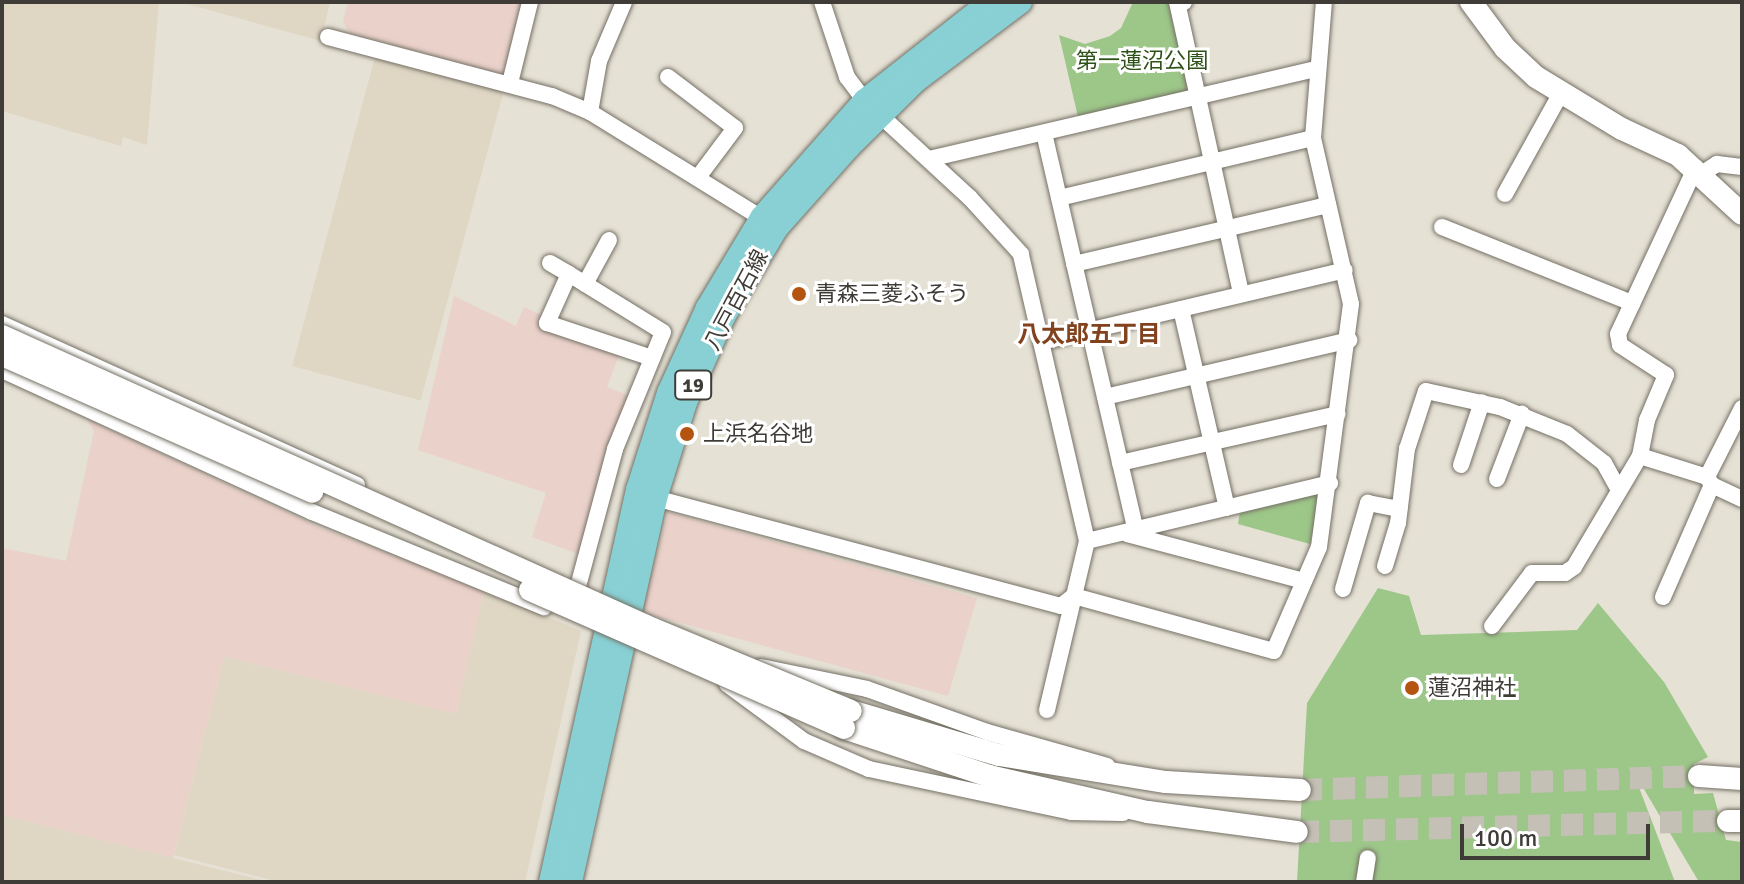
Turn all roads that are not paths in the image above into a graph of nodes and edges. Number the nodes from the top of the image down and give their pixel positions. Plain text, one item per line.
1 (530, 2) edge
2 (624, 2) edge
3 (822, 2) edge
4 (991, 2) edge
5 (1020, 2) edge
6 (1184, 2) edge
7 (1324, 2) edge
8 (1471, 2) edge
9 (328, 37) dead end
10 (1317, 69) junction
11 (668, 77) dead end
12 (510, 83) junction
13 (1561, 93) junction
14 (1196, 96) junction
15 (872, 108) junction
16 (590, 112) junction
17 (1044, 133) junction
18 (1313, 138) junction
19 (929, 159) junction
20 (1211, 163) junction
21 (1742, 167) edge
22 (1700, 170) junction
23 (699, 176) junction
24 (1505, 194) dead end
25 (1059, 198) junction
26 (1328, 205) junction
27 (1742, 214) edge
28 (769, 223) junction
29 (1442, 227) dead end
30 (1227, 228) junction
31 (609, 240) dead end
32 (550, 263) dead end
33 (1074, 264) junction
34 (1345, 270) junction
35 (569, 274) junction
36 (585, 284) junction
37 (1241, 294) junction
38 (1632, 303) junction
39 (1181, 309) junction
40 (2, 324) edge
41 (1090, 331) junction
42 (2, 336) edge
43 (1349, 340) junction
44 (1041, 342) junction
45 (2, 355) edge
46 (652, 358) junction
47 (2, 370) edge
48 (1196, 375) junction
49 (1105, 397) junction
50 (1482, 402) junction
51 (1742, 408) edge
52 (1338, 414) junction
53 (1522, 414) junction
54 (1212, 442) junction
55 (1640, 456) junction
56 (1120, 463) junction
57 (1461, 465) dead end
58 (1497, 479) dead end
59 (1709, 481) junction
60 (1330, 483) junction
61 (1619, 490) junction
62 (655, 498) junction
63 (1742, 499) edge
64 (1227, 508) junction
65 (1399, 509) junction
66 (1129, 531) junction
67 (1087, 541) junction
68 (1385, 566) dead end
69 (1304, 581) junction
70 (1343, 589) dead end
71 (578, 592) junction
72 (1074, 596) junction
73 (1663, 597) dead end
74 (569, 614) junction
75 (619, 622) junction
76 (1492, 626) dead end
77 (680, 649) junction
78 (803, 674) junction
79 (1047, 710) dead end
80 (847, 719) junction
81 (781, 727) junction
82 (1699, 776) tunnel mouth
83 (1137, 778) junction
84 (1742, 779) edge
85 (1300, 790) tunnel mouth
86 (1148, 812) junction
87 (1297, 832) tunnel mouth
88 (1368, 858) dead end
89 (551, 882) edge
90 (570, 882) edge
91 (1364, 882) edge

1 - 12 street
2 - 16 street
3 - 15 street
4 - 15 main road, 八戸百石線 / 19
5 - 15 main road, 八戸百石線 / 19
6 - 14 street
7 - 10 street
8 - 13 street
9 - 12 street
10 - 14 street
10 - 18 street
11 - 23 street
12 - 16 street
13 - 22 street
13 - 24 street
14 - 17 street
14 - 20 street
15 - 19 street
15 - 28 main road, 八戸百石線 / 19
16 - 23 street
17 - 19 street
17 - 25 street
18 - 20 street
18 - 26 street
19 - 44 street
20 - 25 street
20 - 30 street
21 - 22 street
22 - 27 street
22 - 38 street
23 - 28 street
25 - 33 street
26 - 30 street
26 - 34 street
28 - 62 main road, 八戸百石線 / 19
28 - 75 main road, 八戸百石線 / 19
29 - 38 street
30 - 33 street
30 - 37 street
31 - 36 street
32 - 35 street
33 - 41 street
34 - 37 street
34 - 43 street
35 - 36 street
35 - 46 street
36 - 46 street
37 - 39 street
38 - 55 street
39 - 41 street
39 - 48 street
40 - 71 street
41 - 44 street
41 - 49 street
42 - 80 street, bridge
43 - 48 street
43 - 52 street
44 - 67 street
45 - 80 street, bridge
46 - 71 street
47 - 74 street
48 - 49 street
48 - 54 street
49 - 56 street
50 - 53 street
50 - 57 street
50 - 65 street
51 - 59 street
52 - 54 street
52 - 60 street
53 - 58 street
53 - 61 street
54 - 56 street
54 - 64 street
55 - 59 street
55 - 61 street
56 - 66 street
59 - 63 street
59 - 73 street
60 - 64 street
60 - 69 street
61 - 76 street
62 - 72 street
62 - 75 main road, 八戸百石線 / 19
64 - 66 street
65 - 68 street
65 - 70 street
66 - 67 street
66 - 69 street
67 - 72 street
69 - 72 street
71 - 74 street
71 - 75 street
72 - 79 street
74 - 75 street
75 - 77 street
75 - 89 main road, 八戸百石線 / 19
75 - 90 main road, 八戸百石線 / 19
77 - 78 street
77 - 81 street
78 - 81 street
78 - 83 street
80 - 83 street
80 - 86 street
81 - 86 street
82 - 84 street
83 - 85 street
86 - 87 street
88 - 91 street

